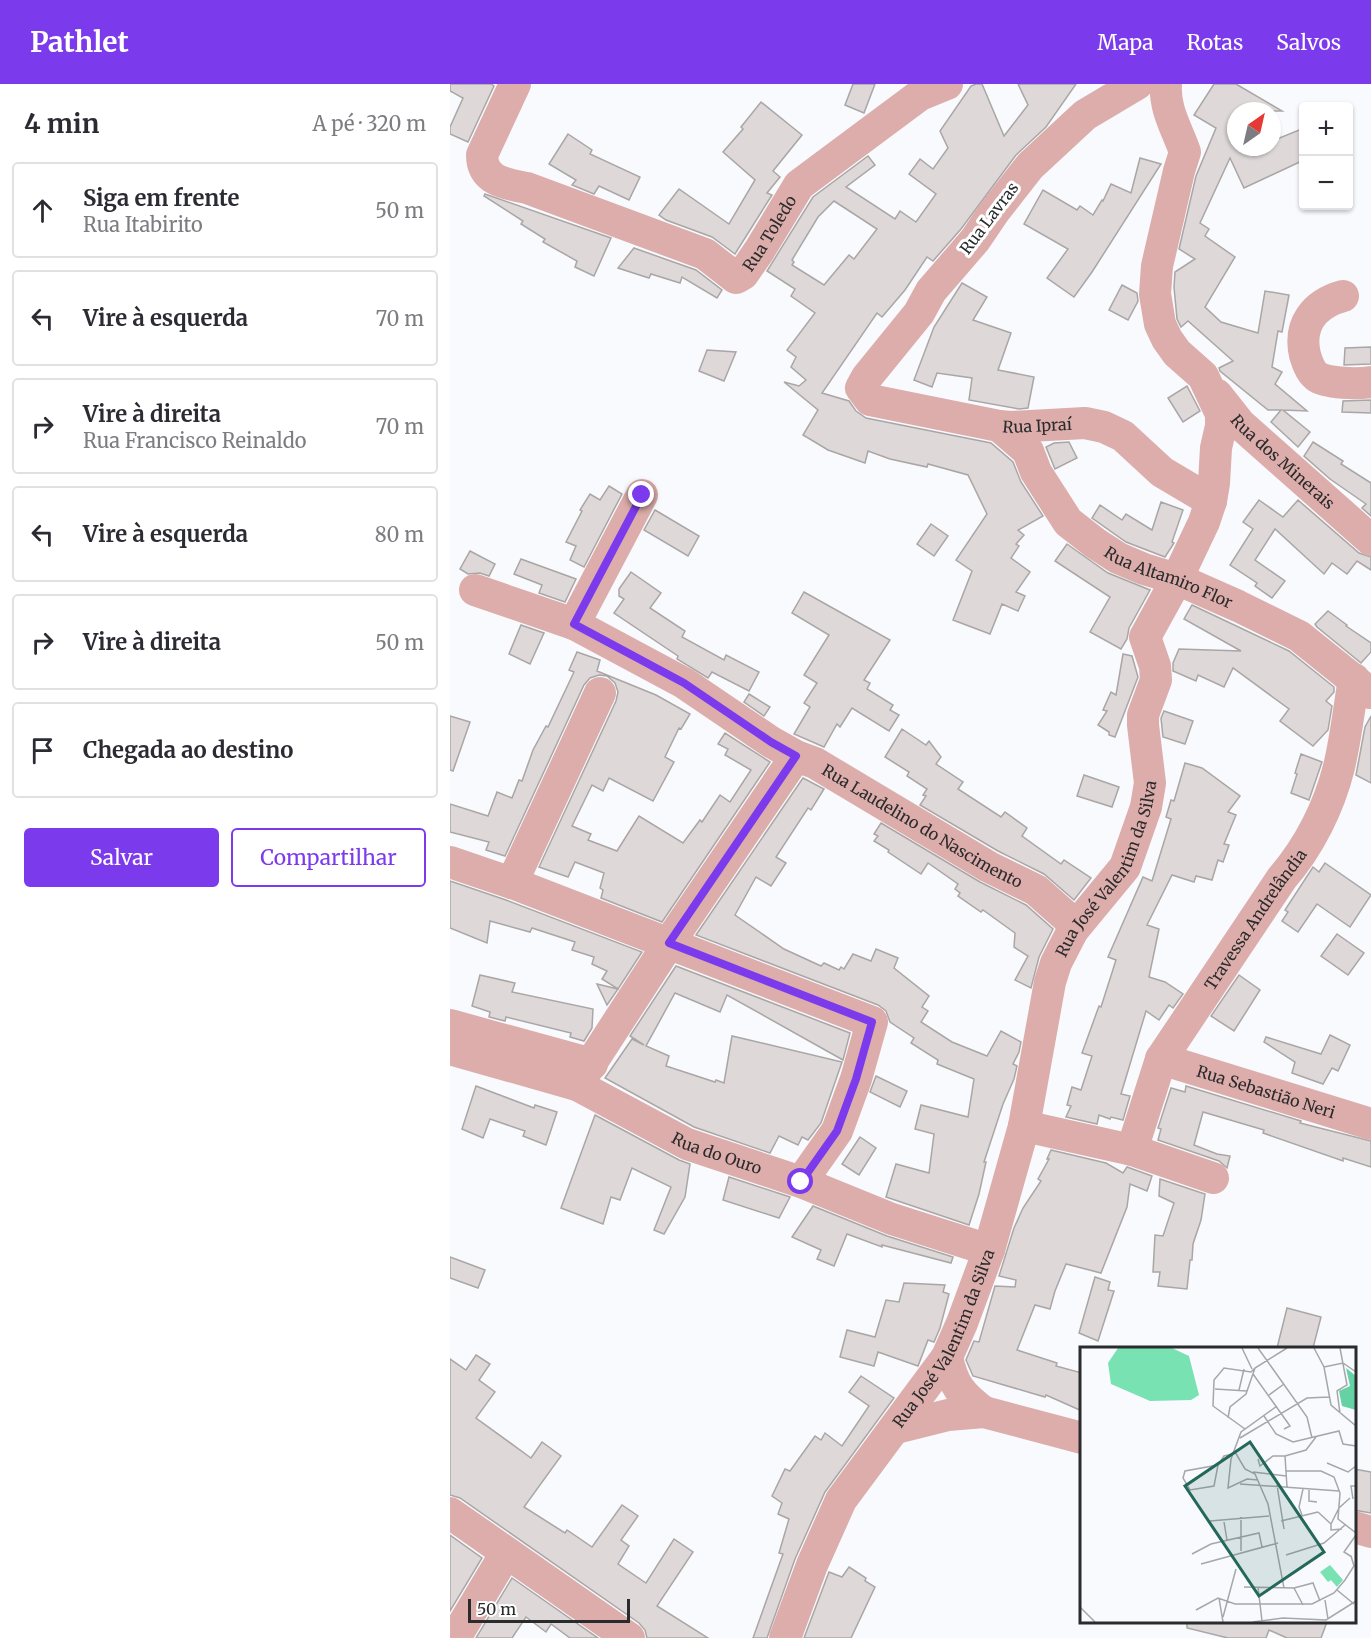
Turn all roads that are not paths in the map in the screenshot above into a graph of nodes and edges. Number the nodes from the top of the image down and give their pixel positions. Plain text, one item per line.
1 (514, 84) edge
2 (1135, 84) edge
3 (1166, 84) edge
4 (923, 88) edge
5 (1344, 296) dead end
6 (1203, 376) junction
7 (867, 377) joint
8 (1371, 382) edge
9 (999, 426) junction
10 (642, 495) dead end
11 (1211, 501) junction
12 (1371, 540) edge
13 (1177, 579) junction
14 (475, 590) dead end
15 (574, 624) junction
16 (1362, 686) edge
17 (600, 693) dead end
18 (796, 756) junction
19 (450, 862) edge
20 (512, 883) junction
21 (1072, 930) junction
22 (669, 943) junction
23 (450, 1025) edge
24 (450, 1049) edge
25 (1161, 1059) junction
26 (584, 1075) junction
27 (1371, 1124) edge
28 (1024, 1126) junction
29 (1132, 1150) junction
30 (1213, 1178) dead end
31 (801, 1182) junction
32 (989, 1250) junction
33 (947, 1357) junction
34 (984, 1412) junction
35 (896, 1428) junction
36 (1080, 1437) edge
37 (450, 1514) edge
38 (1356, 1528) edge
39 (1371, 1532) edge
40 (506, 1553) junction
41 (455, 1638) edge
42 (629, 1638) edge
43 (785, 1638) edge

1 - 4 street, Rua Toledo
2 - 7 street, Rua Lavras
3 - 6 street, Rua José Valentim da Silva
5 - 8 street
6 - 11 street, Rua José Valentim da Silva
6 - 12 street, Rua dos Minerais
7 - 9 street, Rua Ipraí
9 - 11 street, Rua Ipraí
9 - 13 street, Rua Altamiro Flor
10 - 15 street
11 - 13 street, Rua José Valentim da Silva
13 - 16 street, Rua Altamiro Flor
13 - 21 street, Rua José Valentim da Silva
14 - 15 street, Rua Laudelino do Nascimento
15 - 18 street, Rua Laudelino do Nascimento
16 - 25 street, Travessa Andrelândia
17 - 20 street
18 - 21 street, Rua Laudelino do Nascimento
18 - 22 street
19 - 20 street
20 - 22 street
21 - 28 street, Rua José Valentim da Silva
22 - 26 street
22 - 31 street
23 - 26 street
24 - 26 street, Rua do Ouro
25 - 27 street, Rua Sebastião Neri
25 - 29 street, Travessa Andrelândia
26 - 31 street, Rua do Ouro
28 - 29 street
28 - 32 street, Rua José Valentim da Silva
29 - 30 street
31 - 32 street, Rua do Ouro
32 - 33 street, Rua José Valentim da Silva
33 - 34 street
33 - 35 street, Rua José Valentim da Silva
34 - 35 street
34 - 36 street
35 - 43 street, Rua José Valentim da Silva
37 - 40 street
38 - 39 street
40 - 41 street
40 - 42 street

